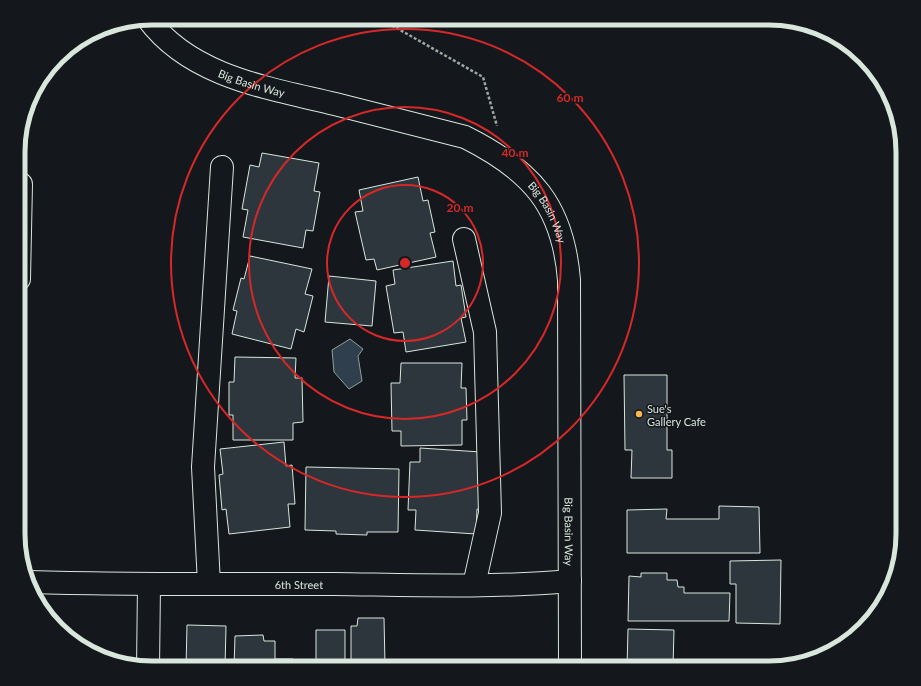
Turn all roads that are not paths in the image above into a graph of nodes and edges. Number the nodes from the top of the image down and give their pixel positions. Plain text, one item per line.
1 (153, 25) edge
2 (222, 167) dead end
3 (464, 239) dead end
4 (570, 581) junction
5 (35, 582) edge
6 (209, 584) junction
7 (149, 585) junction
8 (474, 585) junction
9 (148, 661) edge
10 (570, 661) edge

1 - 4 main road, Big Basin Way
2 - 6 main road
3 - 8 main road
4 - 8 main road, 6th Street
4 - 10 main road, Big Basin Way
5 - 7 main road, 6th Street
6 - 7 main road, 6th Street
6 - 8 main road, 6th Street
7 - 9 main road

